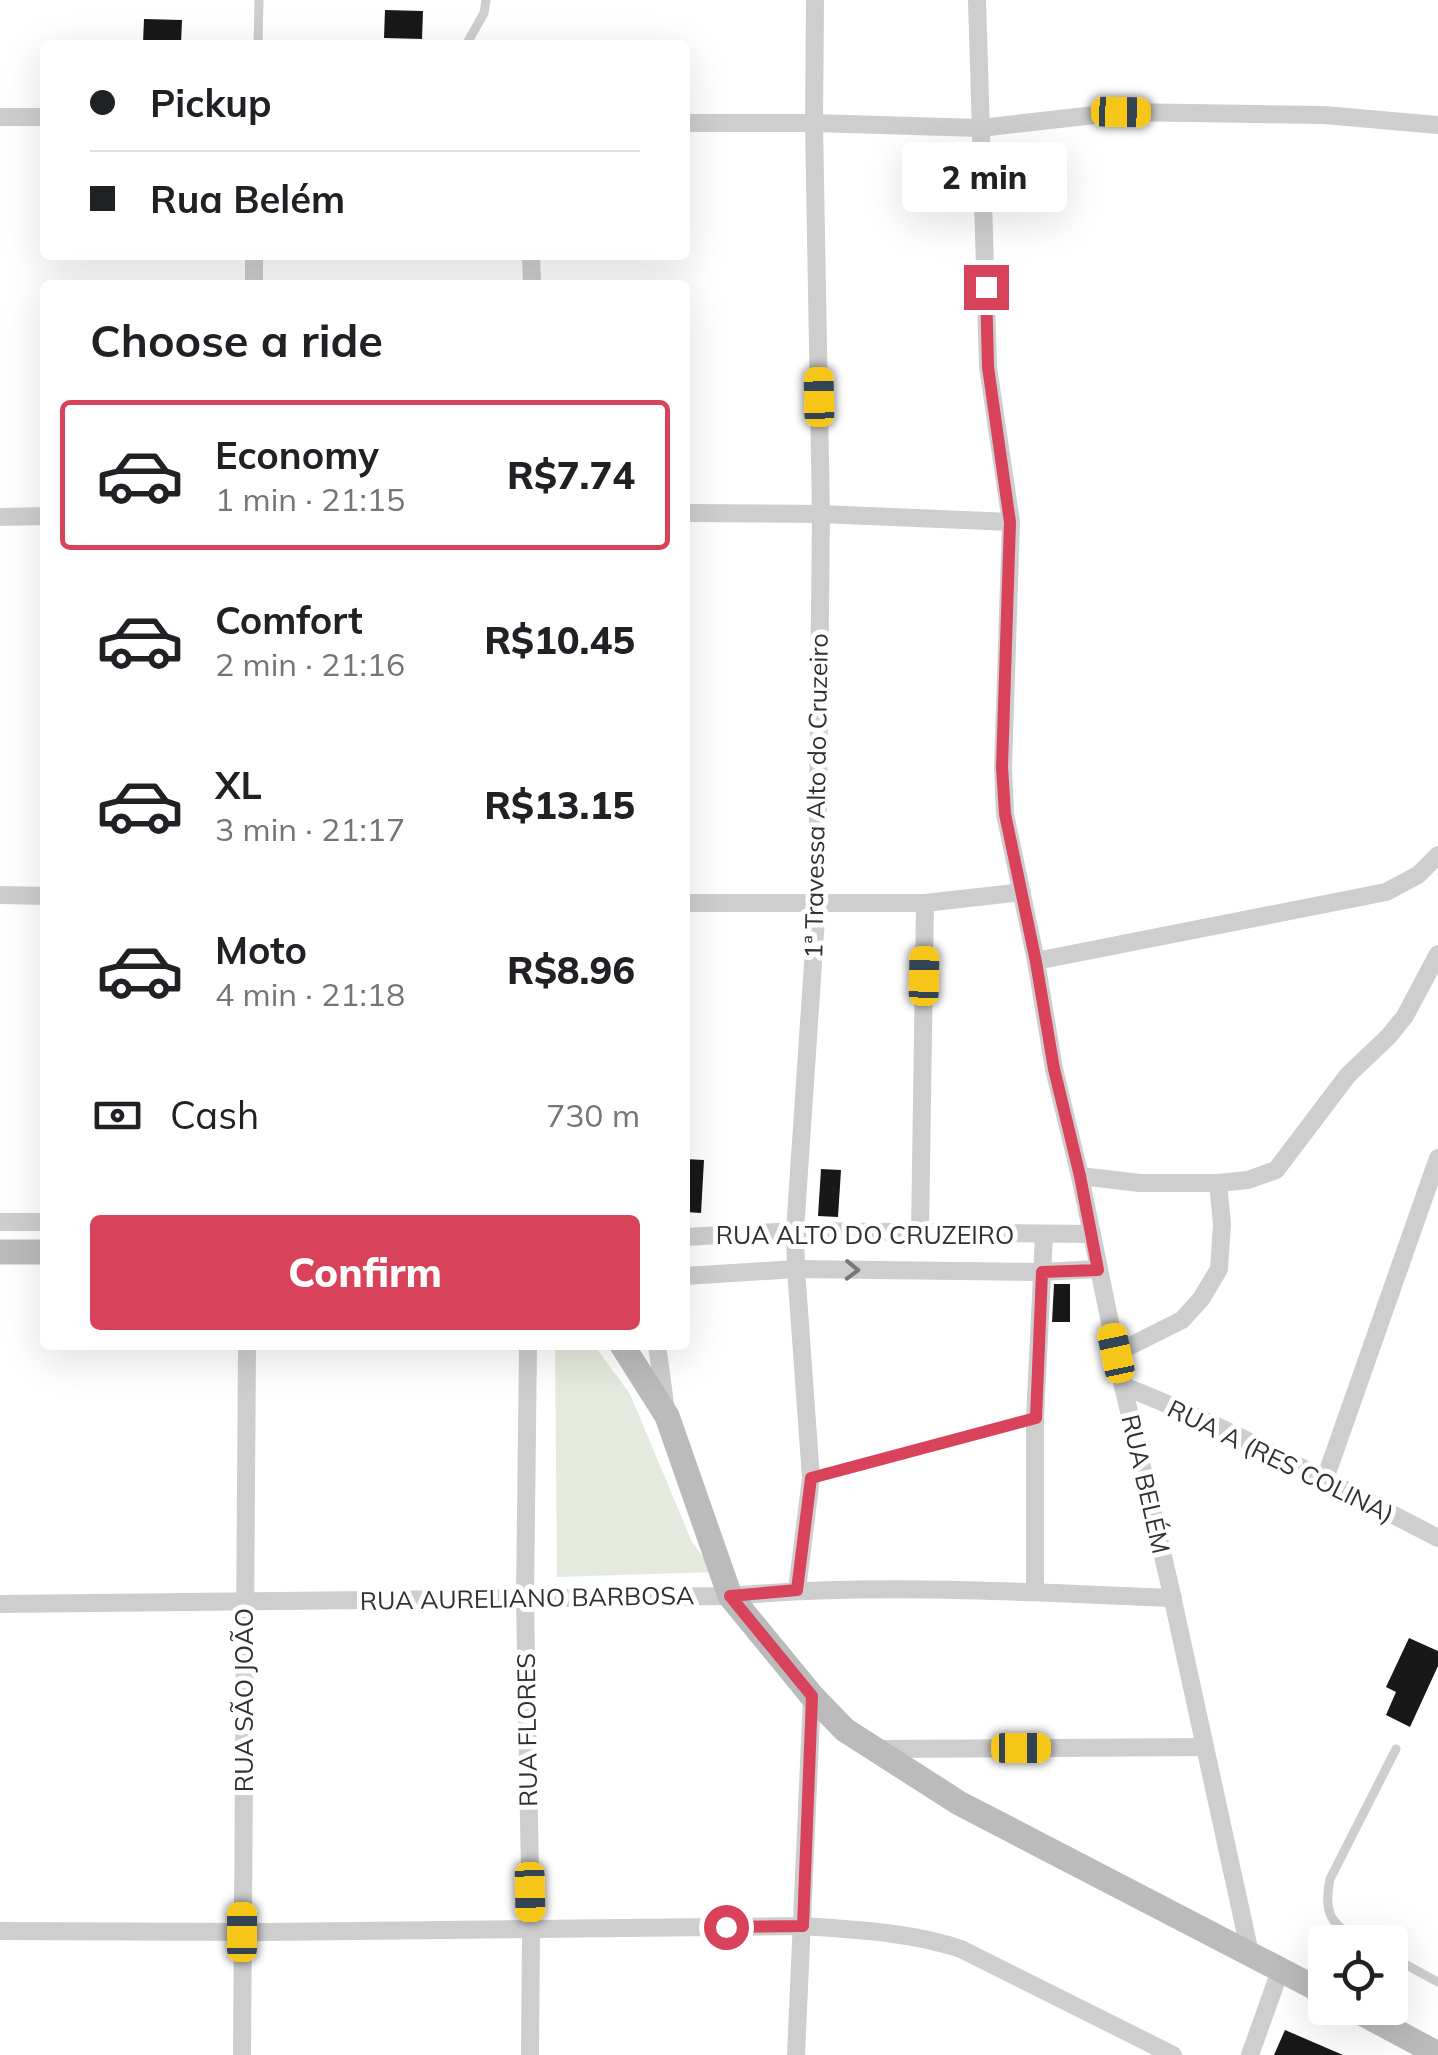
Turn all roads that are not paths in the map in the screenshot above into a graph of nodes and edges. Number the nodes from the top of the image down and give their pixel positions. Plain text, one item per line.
1 (259, 0) edge
2 (486, 0) edge
3 (815, 0) edge
4 (977, 0) edge
5 (258, 40) edge
6 (469, 40) edge
7 (0, 116) edge
8 (40, 117) edge
9 (690, 123) edge
10 (814, 124) junction
11 (1438, 125) edge
12 (980, 128) junction
13 (690, 513) edge
14 (821, 514) junction
15 (0, 516) edge
16 (40, 516) edge
17 (1010, 522) junction
18 (1438, 856) edge
19 (1022, 892) junction
20 (0, 895) edge
21 (40, 896) edge
22 (690, 903) edge
23 (925, 903) junction
24 (817, 904) junction
25 (1438, 954) edge
26 (1036, 962) junction
27 (1438, 1158) edge
28 (1080, 1176) junction
29 (1218, 1183) junction
30 (0, 1222) edge
31 (40, 1222) edge
32 (795, 1231) junction
33 (920, 1232) junction
34 (1092, 1234) junction
35 (1044, 1236) junction
36 (690, 1237) edge
37 (0, 1252) edge
38 (40, 1252) edge
39 (796, 1269) junction
40 (1098, 1270) junction
41 (1042, 1272) junction
42 (690, 1276) edge
43 (246, 1350) edge
44 (528, 1350) edge
45 (625, 1350) edge
46 (658, 1350) edge
47 (1116, 1353) junction
48 (1123, 1386) junction
49 (667, 1416) junction
50 (1036, 1418) junction
51 (811, 1478) junction
52 (1325, 1479) junction
53 (1438, 1538) edge
54 (797, 1590) junction
55 (1035, 1592) junction
56 (730, 1596) junction
57 (1172, 1598) junction
58 (525, 1599) junction
59 (245, 1601) junction
60 (0, 1604) edge
61 (812, 1696) junction
62 (1205, 1747) junction
63 (874, 1749) junction
64 (1396, 1749) dead end
65 (1338, 1925) edge
66 (803, 1926) junction
67 (530, 1929) junction
68 (0, 1931) edge
69 (242, 1932) junction
70 (1250, 1953) junction
71 (1408, 1966) edge
72 (1281, 1968) junction
73 (1438, 1982) edge
74 (1308, 1983) edge
75 (1384, 2025) edge
76 (1438, 2053) edge
77 (242, 2055) edge
78 (530, 2055) edge
79 (796, 2055) edge
80 (1173, 2055) edge
81 (1250, 2055) edge

1 - 5 lane
2 - 6 lane
3 - 10 street, 1ª Travessa Alto do Cruzeiro
4 - 12 street, RUA BELÉM
7 - 8 street
9 - 10 street
10 - 12 street
10 - 14 street, 1ª Travessa Alto do Cruzeiro
11 - 12 street
12 - 17 street, RUA BELÉM
13 - 14 street
14 - 17 street
14 - 24 street, 1ª Travessa Alto do Cruzeiro
15 - 16 street
17 - 19 street, RUA BELÉM
18 - 26 street
19 - 23 street
19 - 26 street, RUA BELÉM
20 - 21 street
22 - 24 street
23 - 24 street
23 - 33 street
24 - 32 street, 1ª Travessa Alto do Cruzeiro
25 - 29 street
26 - 28 street, RUA BELÉM
27 - 52 street
28 - 29 street
28 - 34 street, RUA BELÉM
29 - 47 street
30 - 31 street
32 - 33 street, RUA ALTO DO CRUZEIRO
32 - 36 street, RUA ALTO DO CRUZEIRO
32 - 39 street, 1ª Travessa Alto do Cruzeiro
33 - 35 street, RUA ALTO DO CRUZEIRO
34 - 35 street, RUA ALTO DO CRUZEIRO
34 - 40 street, RUA BELÉM
35 - 41 street
37 - 38 main road
39 -> 41 street, RUA ALTO DO CRUZEIRO
39 - 42 street, RUA ALTO DO CRUZEIRO
39 - 51 street, 1ª Travessa Alto do Cruzeiro
40 - 41 street, RUA ALTO DO CRUZEIRO
40 - 47 street, RUA BELÉM
41 - 50 street
43 - 59 street, RUA SÃO JOÃO
44 - 58 street, RUA FLORES
45 - 49 main road
46 - 49 street
47 - 48 street, RUA BELÉM
48 - 52 street, RUA A (RES COLINA)
48 - 57 street, RUA BELÉM
49 - 56 main road
50 - 51 lane
50 - 55 street
51 - 54 street, 1ª Travessa Alto do Cruzeiro
52 - 53 street, RUA A (RES COLINA)
54 - 55 street, RUA AURELIANO BARBOSA
54 - 56 street, RUA AURELIANO BARBOSA
55 - 57 street, RUA AURELIANO BARBOSA
56 - 58 street, RUA AURELIANO BARBOSA
56 - 61 main road
57 - 62 street, RUA BELÉM
58 - 59 street, RUA AURELIANO BARBOSA
58 - 67 street, RUA FLORES
59 - 60 street, RUA AURELIANO BARBOSA
59 - 69 street, RUA SÃO JOÃO
61 - 63 main road
61 - 66 street
62 - 63 street
62 - 70 street, RUA BELÉM
63 - 70 main road
64 - 65 lane
66 - 67 street
66 - 79 street
66 - 80 street
67 - 69 street
67 - 78 street, RUA FLORES
68 - 69 street
69 - 77 street, RUA SÃO JOÃO
70 - 72 main road
71 - 73 lane
72 - 74 main road
72 - 81 street
75 - 76 main road

